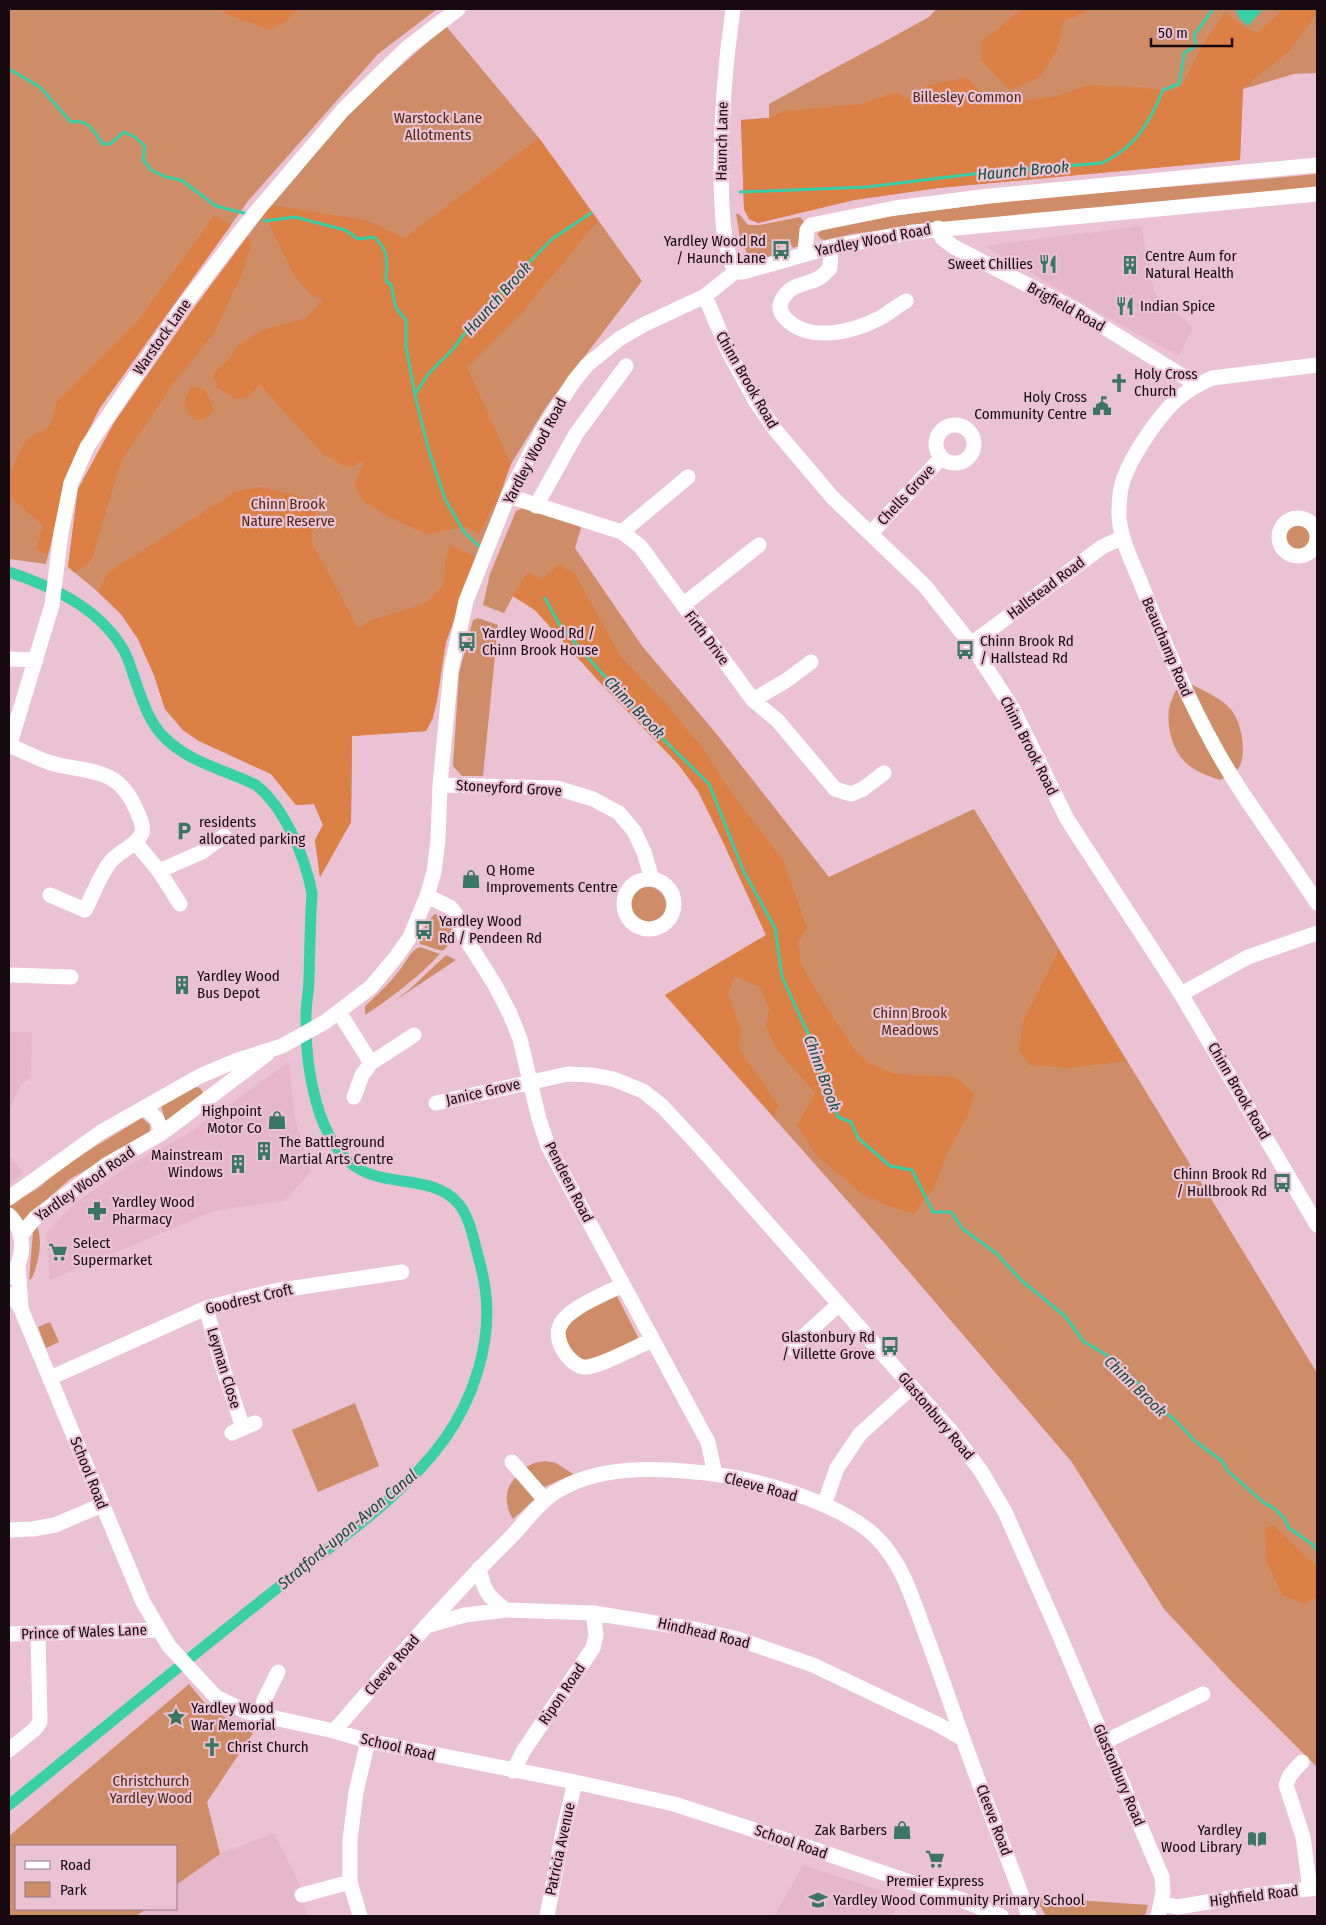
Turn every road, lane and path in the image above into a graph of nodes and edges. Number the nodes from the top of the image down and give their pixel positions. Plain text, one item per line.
1 (732, 9) edge
2 (451, 11) edge
3 (1317, 165) edge
4 (1317, 194) edge
5 (938, 228) junction
6 (831, 246) junction
7 (805, 253) junction
8 (735, 272) junction
9 (705, 296) junction
10 (906, 301) dead end
11 (1317, 365) edge
12 (626, 366) dead end
13 (1197, 385) junction
14 (941, 458) dead end
15 (688, 477) dead end
16 (508, 496) junction
17 (536, 506) junction
18 (622, 532) junction
19 (871, 533) junction
20 (1123, 537) junction
21 (759, 545) dead end
22 (683, 605) junction
23 (971, 644) junction
24 (9, 659) edge
25 (36, 660) junction
26 (811, 662) dead end
27 (753, 700) junction
28 (9, 746) edge
29 (884, 773) dead end
30 (440, 785) junction
31 (224, 836) dead end
32 (136, 843) junction
33 (159, 871) junction
34 (652, 879) dead end
35 (50, 895) dead end
36 (427, 896) junction
37 (1317, 903) edge
38 (180, 904) dead end
39 (1317, 933) edge
40 (9, 975) edge
41 (71, 977) dead end
42 (1182, 994) junction
43 (339, 1012) junction
44 (414, 1035) dead end
45 (278, 1048) junction
46 (370, 1063) junction
47 (200, 1076) junction
48 (529, 1082) junction
49 (211, 1097) junction
50 (354, 1097) dead end
51 (436, 1103) dead end
52 (145, 1108) junction
53 (162, 1133) junction
54 (9, 1198) edge
55 (9, 1215) edge
56 (1317, 1225) edge
57 (21, 1235) junction
58 (13, 1271) edge
59 (402, 1272) dead end
60 (622, 1285) junction
61 (9, 1294) edge
62 (839, 1304) junction
63 (206, 1308) junction
64 (21, 1309) junction
65 (652, 1340) junction
66 (791, 1348) dead end
67 (50, 1378) junction
68 (912, 1387) junction
69 (243, 1428) dead end
70 (512, 1462) dead end
71 (715, 1474) junction
72 (545, 1500) junction
73 (102, 1505) junction
74 (824, 1505) junction
75 (9, 1530) edge
76 (479, 1568) junction
77 (506, 1610) junction
78 (593, 1613) junction
79 (426, 1626) junction
80 (159, 1630) junction
81 (38, 1633) junction
82 (9, 1634) edge
83 (278, 1672) dead end
84 (1203, 1694) dead end
85 (262, 1716) junction
86 (334, 1731) junction
87 (963, 1739) junction
88 (368, 1741) junction
89 (1104, 1742) junction
90 (9, 1750) edge
91 (1302, 1762) dead end
92 (513, 1771) junction
93 (575, 1782) junction
94 (350, 1882) junction
95 (1314, 1889) edge
96 (302, 1895) dead end
97 (1159, 1910) edge
98 (360, 1916) edge
99 (547, 1916) edge
100 (1001, 1916) edge
101 (1029, 1916) edge

1 - 8 street, Haunch Lane
2 - 25 street, Warstock Lane
3 - 7 street
4 - 5 street, Yardley Wood Road
5 - 6 street, Yardley Wood Road
5 - 13 street, Brigfield Road
6 - 7 street, Yardley Wood Road
6 - 10 street
7 - 8 street, Yardley Wood Road
8 - 9 street, Yardley Wood Road
9 - 16 street, Yardley Wood Road
9 - 19 street, Chinn Brook Road
11 - 13 street, Beauchamp Road
12 - 17 street
13 - 20 street, Beauchamp Road
14 - 19 street, Chells Grove
15 - 18 street
16 - 17 street, Firth Drive
16 - 30 street, Yardley Wood Road
17 - 18 street, Firth Drive
18 - 22 street, Firth Drive
19 - 23 street, Chinn Brook Road
20 - 23 street, Hallstead Road
20 - 37 street, Beauchamp Road
21 - 22 street
22 - 27 street, Firth Drive
23 - 42 street, Chinn Brook Road
24 - 25 street
25 - 28 street, Warstock Lane
26 - 27 street
27 - 29 street, Firth Drive
28 - 32 street
30 - 34 street, Stoneyford Grove
30 - 36 street, Yardley Wood Road
31 - 33 street
32 - 33 street
32 - 35 street
33 - 38 street
36 - 43 street, Yardley Wood Road
36 - 48 street, Pendeen Road
39 - 42 street
40 - 41 street
42 - 56 street, Chinn Brook Road
43 - 45 street, Yardley Wood Road
43 - 46 street
44 - 46 street
45 - 47 street, Yardley Wood Road
45 - 49 street, Yardley Wood Road
46 - 50 street
47 - 49 street
47 - 52 street, Yardley Wood Road
48 - 51 street, Janice Grove
48 - 60 street, Pendeen Road
48 - 62 street, Glastonbury Road
49 - 53 street, Yardley Wood Road
52 - 53 street
52 - 54 street, Yardley Wood Road
53 - 57 street, Yardley Wood Road
55 - 57 street
57 - 58 street, School Road
58 - 64 street, School Road
59 - 63 street, Goodrest Croft
60 - 65 street, Pendeen Road
60 - 65 street
61 - 64 street, School Road
62 - 66 street
62 - 68 street, Glastonbury Road
63 - 67 street, Goodrest Croft
63 - 69 street, Leyman Close
64 - 67 street, School Road
65 - 71 street, Pendeen Road
67 - 73 street, School Road
68 - 74 street
68 - 89 street, Glastonbury Road
70 - 72 street
71 - 72 street, Cleeve Road
71 - 74 street, Cleeve Road
72 - 76 street, Cleeve Road
73 - 75 street
73 - 80 street, School Road
74 - 87 street, Cleeve Road
76 - 77 street
76 - 79 street, Cleeve Road
77 - 78 street, Hindhead Road
77 - 79 street, Hindhead Road
78 - 87 street, Hindhead Road
78 - 92 street, Ripon Road
79 - 86 street, Cleeve Road
80 - 81 street, Prince of Wales Lane
80 - 85 street, School Road
81 - 82 street, Prince of Wales Lane
81 - 90 street
83 - 85 street
84 - 89 street
85 - 86 street, School Road
86 - 88 street, School Road
87 - 101 street, Cleeve Road
88 - 92 street, School Road
88 - 94 street
89 - 97 street, Glastonbury Road
91 - 95 street
92 - 93 street, School Road
93 - 99 street, Patricia Avenue
93 - 100 street, School Road
94 - 96 street
94 - 98 street
95 - 97 street, Highfield Road

